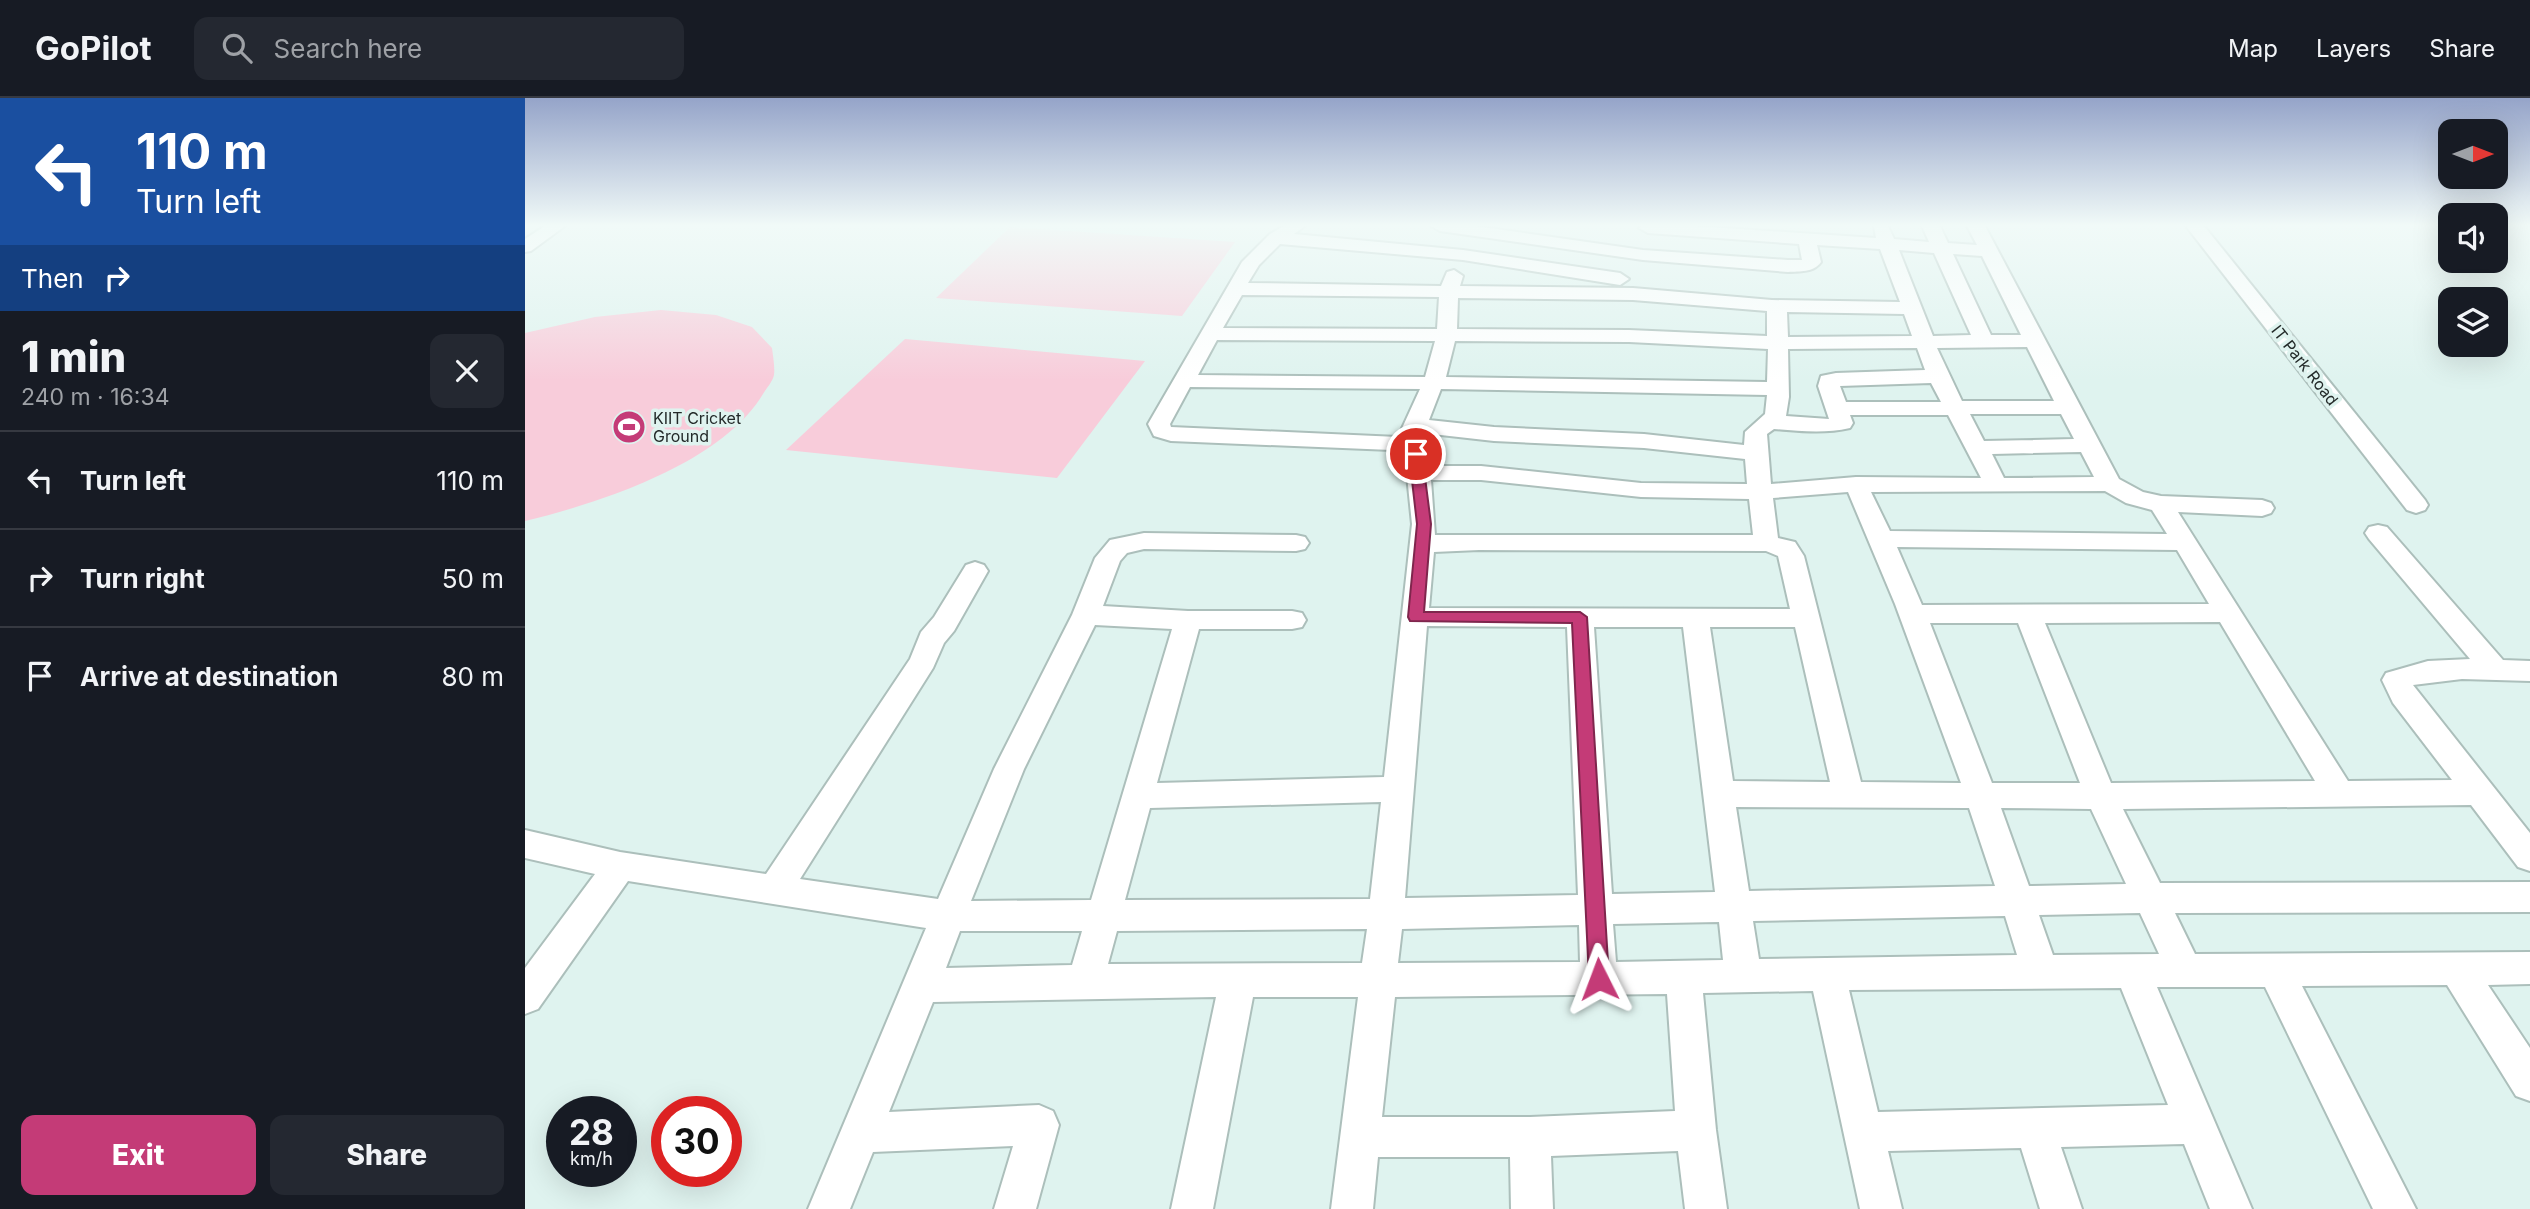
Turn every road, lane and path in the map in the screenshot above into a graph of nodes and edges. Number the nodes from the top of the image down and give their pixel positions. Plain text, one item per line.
1 (1242, 278) edge
2 (1453, 278) edge
3 (1582, 278) edge
4 (1637, 278) edge
5 (1900, 278) edge
6 (1955, 278) edge
7 (2002, 278) edge
8 (2236, 278) edge
9 (1635, 288) junction
10 (1235, 289) junction
11 (1447, 292) junction
12 (1773, 306) junction
13 (1911, 308) junction
14 (1210, 334) junction
15 (1446, 334) junction
16 (1629, 336) junction
17 (1984, 341) junction
18 (2034, 341) junction
19 (1924, 342) junction
20 (1779, 343) junction
21 (1938, 376) junction
22 (1186, 381) junction
23 (1434, 383) junction
24 (1777, 389) junction
25 (2068, 407) junction
26 (1955, 408) junction
27 (1838, 409) junction
28 (1768, 422) junction
29 (1411, 435) junction
30 (2089, 445) junction
31 (1976, 448) junction
32 (1756, 453) junction
33 (1418, 473) junction
34 (1856, 484) junction
35 (2110, 484) junction
36 (1997, 486) junction
37 (1762, 492) junction
38 (2161, 504) junction
39 (2416, 505) dead end
40 (2262, 508) dead end
41 (2378, 533) dead end
42 (1881, 538) junction
43 (2185, 542) junction
44 (1296, 543) dead end
45 (1424, 544) junction
46 (1766, 544) junction
47 (975, 571) dead end
48 (2226, 612) junction
49 (1913, 614) junction
50 (1086, 615) junction
51 (2028, 615) junction
52 (1415, 617) junction
53 (1580, 617) junction
54 (1695, 617) junction
55 (1806, 618) junction
56 (1188, 620) junction
57 (1293, 620) dead end
58 (2496, 671) junction
59 (2530, 671) edge
60 (1397, 789) junction
61 (2478, 792) junction
62 (1719, 794) junction
63 (1849, 795) junction
64 (1982, 795) junction
65 (2340, 795) junction
66 (1136, 796) junction
67 (2101, 796) junction
68 (525, 844) edge
69 (2530, 857) edge
70 (620, 866) junction
71 (774, 890) junction
72 (2530, 897) edge
73 (2150, 898) junction
74 (2018, 901) junction
75 (1734, 908) junction
76 (1596, 911) junction
77 (1386, 914) junction
78 (947, 916) junction
79 (1101, 916) junction
80 (2530, 968) edge
81 (2457, 969) junction
82 (2275, 970) junction
83 (2040, 971) junction
84 (2132, 971) junction
85 (2185, 971) junction
86 (1826, 974) junction
87 (1743, 975) junction
88 (1684, 977) junction
89 (1377, 979) junction
90 (1599, 979) junction
91 (1085, 981) junction
92 (1238, 981) junction
93 (922, 985) junction
94 (525, 997) edge
95 (2530, 1082) edge
96 (2196, 1124) junction
97 (2034, 1127) junction
98 (1696, 1130) junction
99 (1863, 1132) junction
100 (860, 1133) junction
101 (1359, 1137) junction
102 (1530, 1137) junction
103 (829, 1209) edge
104 (1015, 1209) edge
105 (1192, 1209) edge
106 (1352, 1209) edge
107 (1532, 1209) edge
108 (1706, 1209) edge
109 (1881, 1209) edge
110 (2061, 1209) edge
111 (2231, 1209) edge
112 (2395, 1209) edge

1 - 10 street
2 - 11 street
3 - 9 street
4 - 9 street
5 - 13 street
6 - 17 street
7 - 18 street
8 - 39 street, IT Park Road
9 - 11 street
9 - 12 street
9 - 16 street
10 - 11 street
10 - 14 street
11 - 15 street
12 - 13 street
12 - 20 street
13 - 19 street
14 - 15 street
14 - 22 street
15 - 16 street
15 - 23 street
16 - 20 street
17 - 18 street
17 - 19 street
18 - 25 street
19 - 20 street
19 - 21 street
20 - 24 street
21 - 26 street
21 - 27 street
22 - 23 street
22 - 29 street
23 - 24 street
23 - 29 street
24 - 28 street
25 - 26 street
25 - 30 street
26 - 27 street
26 - 31 street
27 - 28 street
28 - 32 street
29 - 32 street
29 - 33 street
30 - 31 street
30 - 35 street
31 - 36 street
32 - 37 street
33 - 37 street
33 - 45 street
34 - 36 street
34 - 37 street
34 - 42 street
35 - 36 street
35 - 38 street
37 - 46 street
38 - 40 street
38 - 43 street
41 - 58 street
42 - 43 street
42 - 49 street
43 - 48 street
44 - 50 street
45 - 46 street
45 - 52 street
46 - 55 street
47 - 71 street
48 - 51 street
48 - 65 street
49 - 51 street
49 - 64 street
50 - 56 street
50 - 78 street
51 - 67 street
52 - 53 street
52 - 60 street
53 - 54 street
53 - 76 street
54 - 55 street
54 - 62 street
55 - 63 street
56 - 57 street
56 - 66 street
58 - 59 street
58 - 61 street
60 - 66 street
60 - 77 street
61 - 65 street
61 - 69 street
62 - 63 street
62 - 75 street
63 - 64 street
64 - 67 street
64 - 74 street
65 - 67 street
66 - 79 street
67 - 73 street
68 - 70 street
70 - 71 street
70 - 94 street
71 - 78 street
72 - 73 street
73 - 74 street
73 - 85 street
74 - 75 street
74 - 83 street
75 - 76 street
75 - 87 street
76 - 77 street
76 - 90 street
77 - 79 street
77 - 89 street
78 - 79 street
78 - 93 street
79 - 91 street
80 - 81 street
81 - 82 street
81 - 95 street
82 - 85 street
82 - 112 street
83 - 84 street
83 - 86 street
84 - 85 street
84 - 96 street
86 - 87 street
86 - 99 street
87 - 88 street
88 - 90 street
88 - 98 street
89 - 90 street
89 - 92 street
89 - 101 street
91 - 92 street
91 - 93 street
92 - 105 street
93 - 100 street
96 - 97 street
96 - 111 street
97 - 99 street
97 - 110 street
98 - 102 street
98 - 108 street
99 - 109 street
100 - 103 street
100 - 104 street
101 - 102 street
101 - 106 street
102 - 107 street

